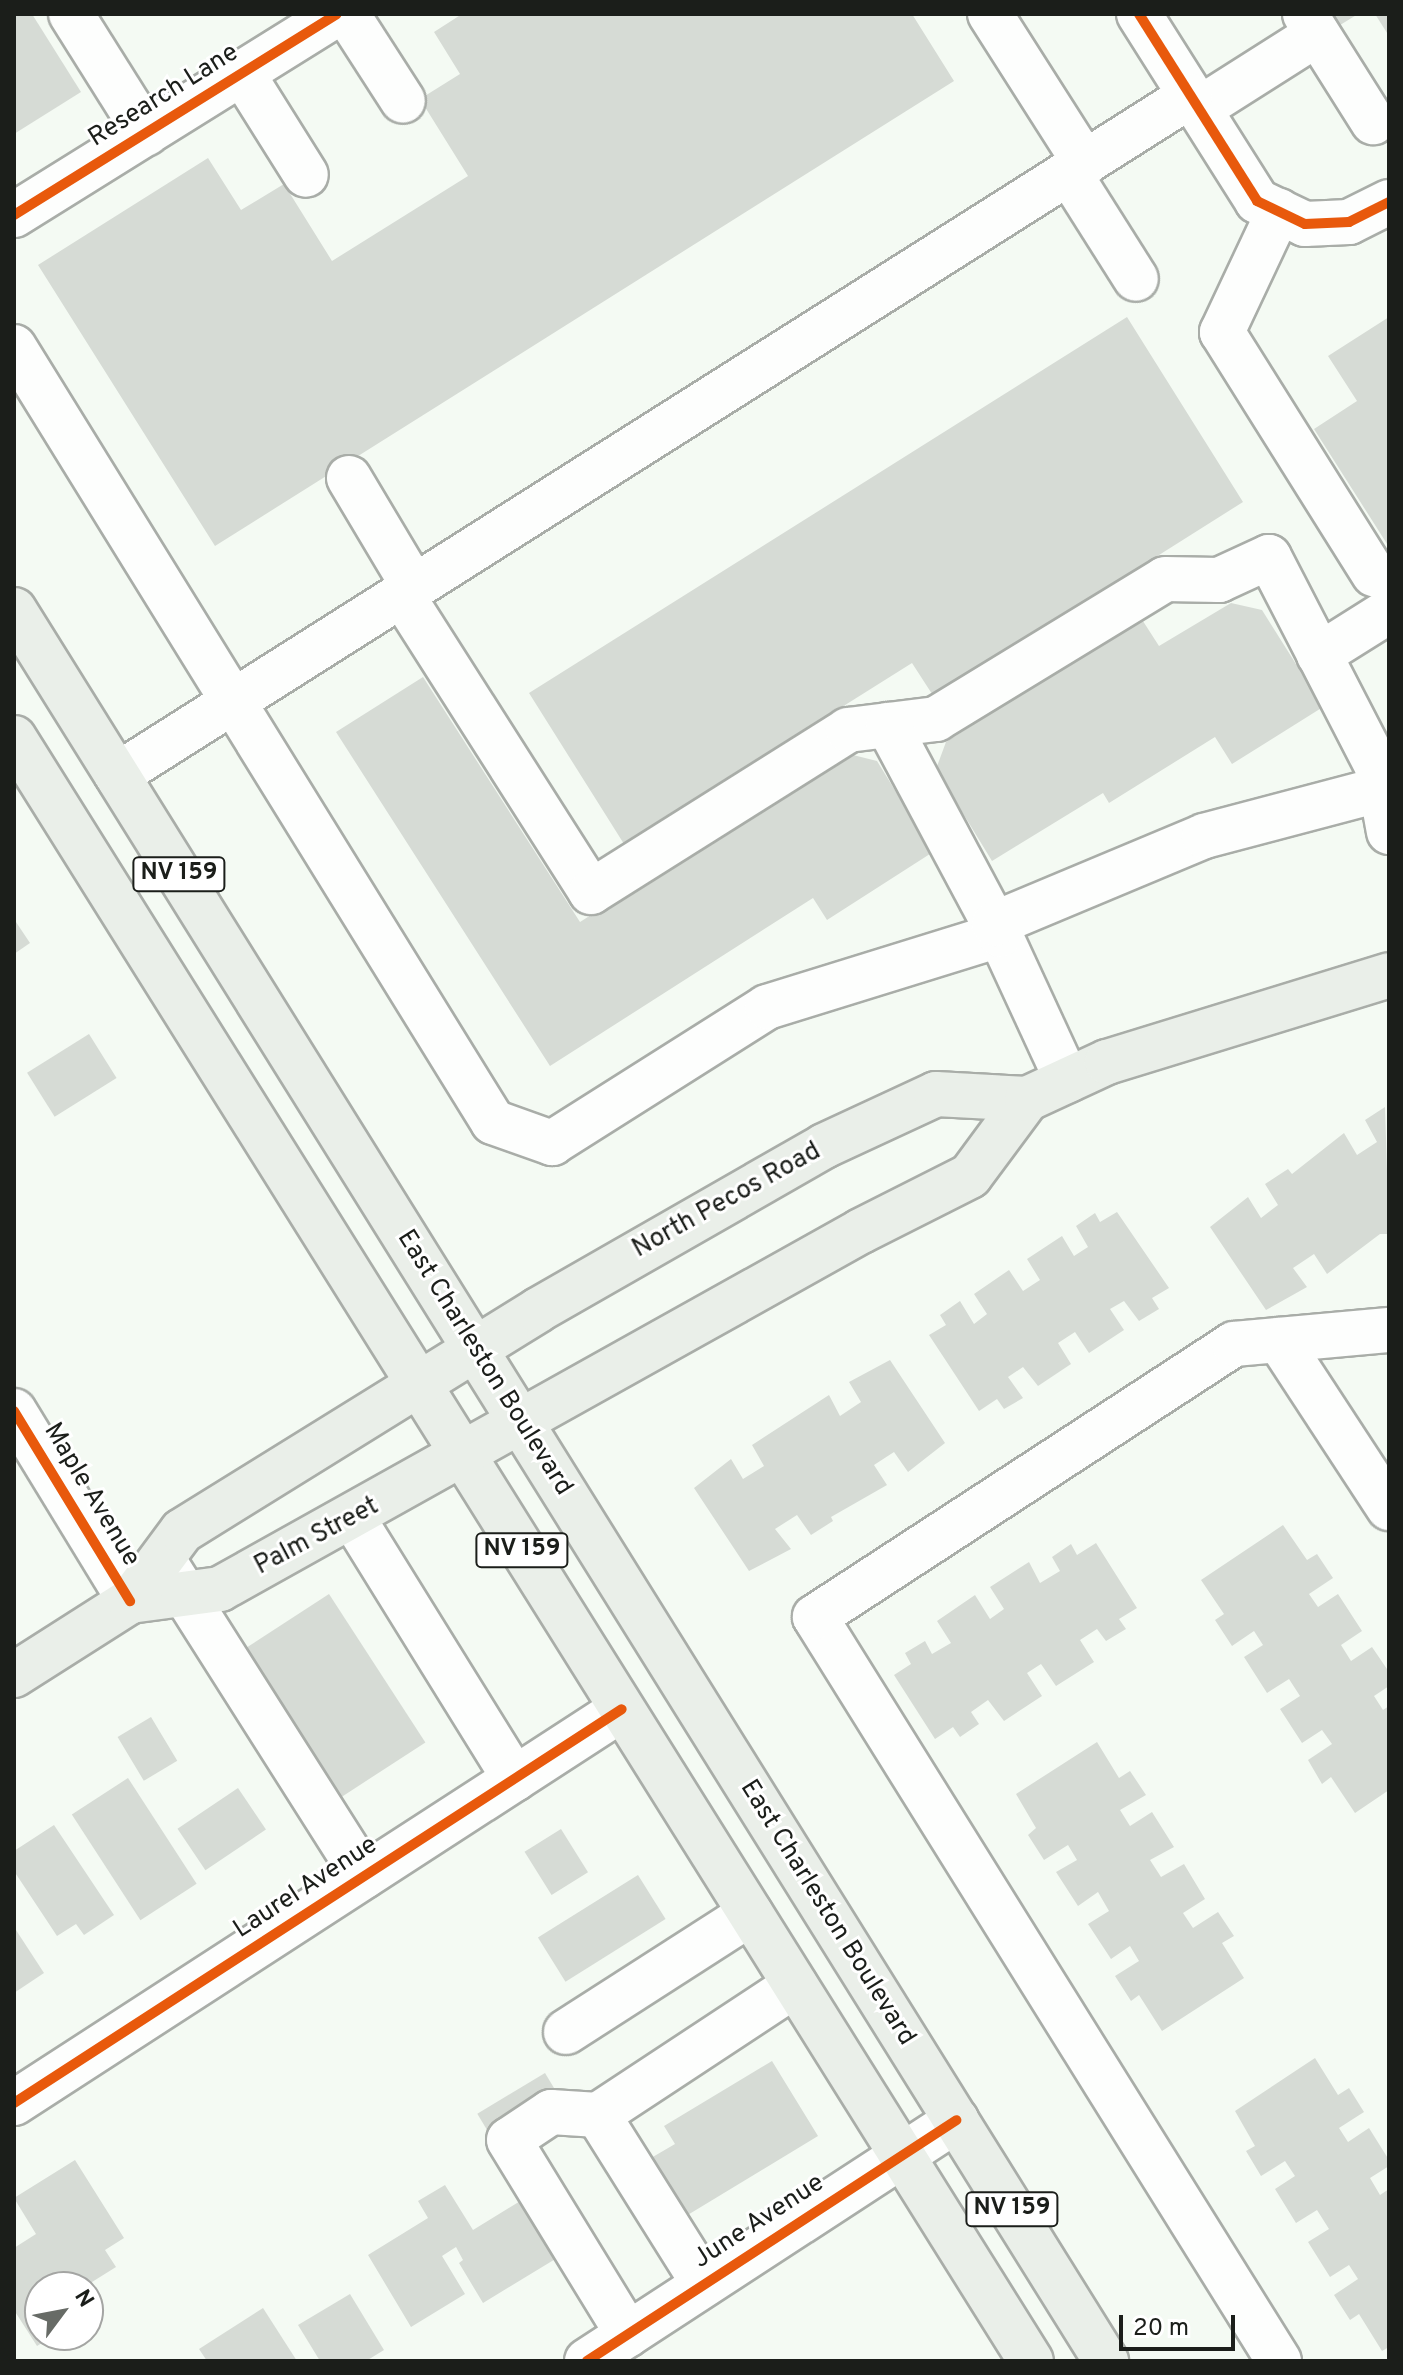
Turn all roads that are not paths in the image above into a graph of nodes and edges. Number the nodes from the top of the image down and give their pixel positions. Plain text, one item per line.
1 (71, 14) edge
2 (337, 14) edge
3 (347, 14) edge
4 (990, 14) edge
5 (1139, 14) edge
6 (1311, 24) edge
7 (242, 73) junction
8 (403, 101) dead end
9 (1194, 102) junction
10 (1373, 122) dead end
11 (146, 133) junction
12 (1077, 168) junction
13 (306, 175) dead end
14 (1389, 202) edge
15 (14, 215) edge
16 (1292, 218) junction
17 (1136, 279) dead end
18 (14, 347) edge
19 (349, 478) dead end
20 (408, 591) junction
21 (1381, 592) edge
22 (14, 610) edge
23 (1319, 655) junction
24 (233, 702) junction
25 (888, 725) junction
26 (14, 738) edge
27 (117, 775) junction
28 (1385, 788) edge
29 (1389, 832) edge
30 (997, 929) junction
31 (1389, 975) edge
32 (1067, 1080) junction
33 (1027, 1099) junction
34 (1389, 1330) edge
35 (1279, 1340) junction
36 (446, 1366) junction
37 (14, 1411) edge
38 (492, 1439) junction
39 (1389, 1508) edge
40 (353, 1518) junction
41 (162, 1558) junction
42 (185, 1594) junction
43 (130, 1601) junction
44 (14, 1675) edge
45 (622, 1709) junction
46 (515, 1779) junction
47 (364, 1876) junction
48 (750, 1914) junction
49 (795, 1985) junction
50 (566, 2032) dead end
51 (14, 2103) edge
52 (598, 2115) junction
53 (956, 2120) junction
54 (901, 2154) junction
55 (704, 2284) junction
56 (628, 2334) junction
57 (587, 2361) edge
58 (1031, 2361) edge
59 (1106, 2361) edge
60 (1279, 2361) edge

1 - 11 street
2 - 7 street, Research Lane
3 - 8 street
4 - 12 street
5 - 9 street
6 - 9 street
6 - 10 street
7 - 11 street, Research Lane
7 - 13 street
9 - 12 street
9 - 16 street
11 - 15 street, Research Lane
12 - 17 street
12 - 20 street
14 - 16 street
16 - 21 street
18 - 24 street
19 - 20 street
20 - 24 street
20 - 25 street
21 - 23 street
22 - 27 main road, East Charleston Boulevard / NV 159
23 - 25 street
23 - 28 street
24 - 27 street
24 - 30 street
25 - 30 street
26 - 36 main road, East Charleston Boulevard / NV 159
27 - 36 main road, East Charleston Boulevard / NV 159
28 - 29 street
28 - 30 street
30 - 32 street
31 - 32 main road, North Pecos Road
32 - 33 main road, North Pecos Road
33 - 36 main road, North Pecos Road
33 - 38 main road, North Pecos Road
34 - 35 street
35 - 39 street
35 - 60 street
36 - 38 main road, East Charleston Boulevard / NV 159
36 - 38 main road, East Charleston Boulevard / NV 159
36 - 41 main road, Palm Street
37 - 43 street, Maple Avenue
38 - 40 main road, Palm Street
38 - 45 main road, East Charleston Boulevard / NV 159
38 - 53 main road, East Charleston Boulevard / NV 159
40 - 42 main road, Palm Street
40 - 46 street
41 - 42 street
41 - 43 main road, Palm Street
42 - 43 main road, Palm Street
42 - 47 street
43 - 44 main road, Palm Street
45 - 46 street, Laurel Avenue
45 - 48 main road, East Charleston Boulevard / NV 159
46 - 47 street, Laurel Avenue
47 - 51 street, Laurel Avenue
48 - 49 main road, East Charleston Boulevard / NV 159
48 - 50 street
49 - 52 street
49 - 54 main road, East Charleston Boulevard / NV 159
52 - 55 street
52 - 56 street
53 - 54 street, June Avenue
53 - 59 main road, East Charleston Boulevard / NV 159
54 - 55 street, June Avenue
54 - 58 main road, East Charleston Boulevard / NV 159
55 - 56 street, June Avenue
56 - 57 street, June Avenue

